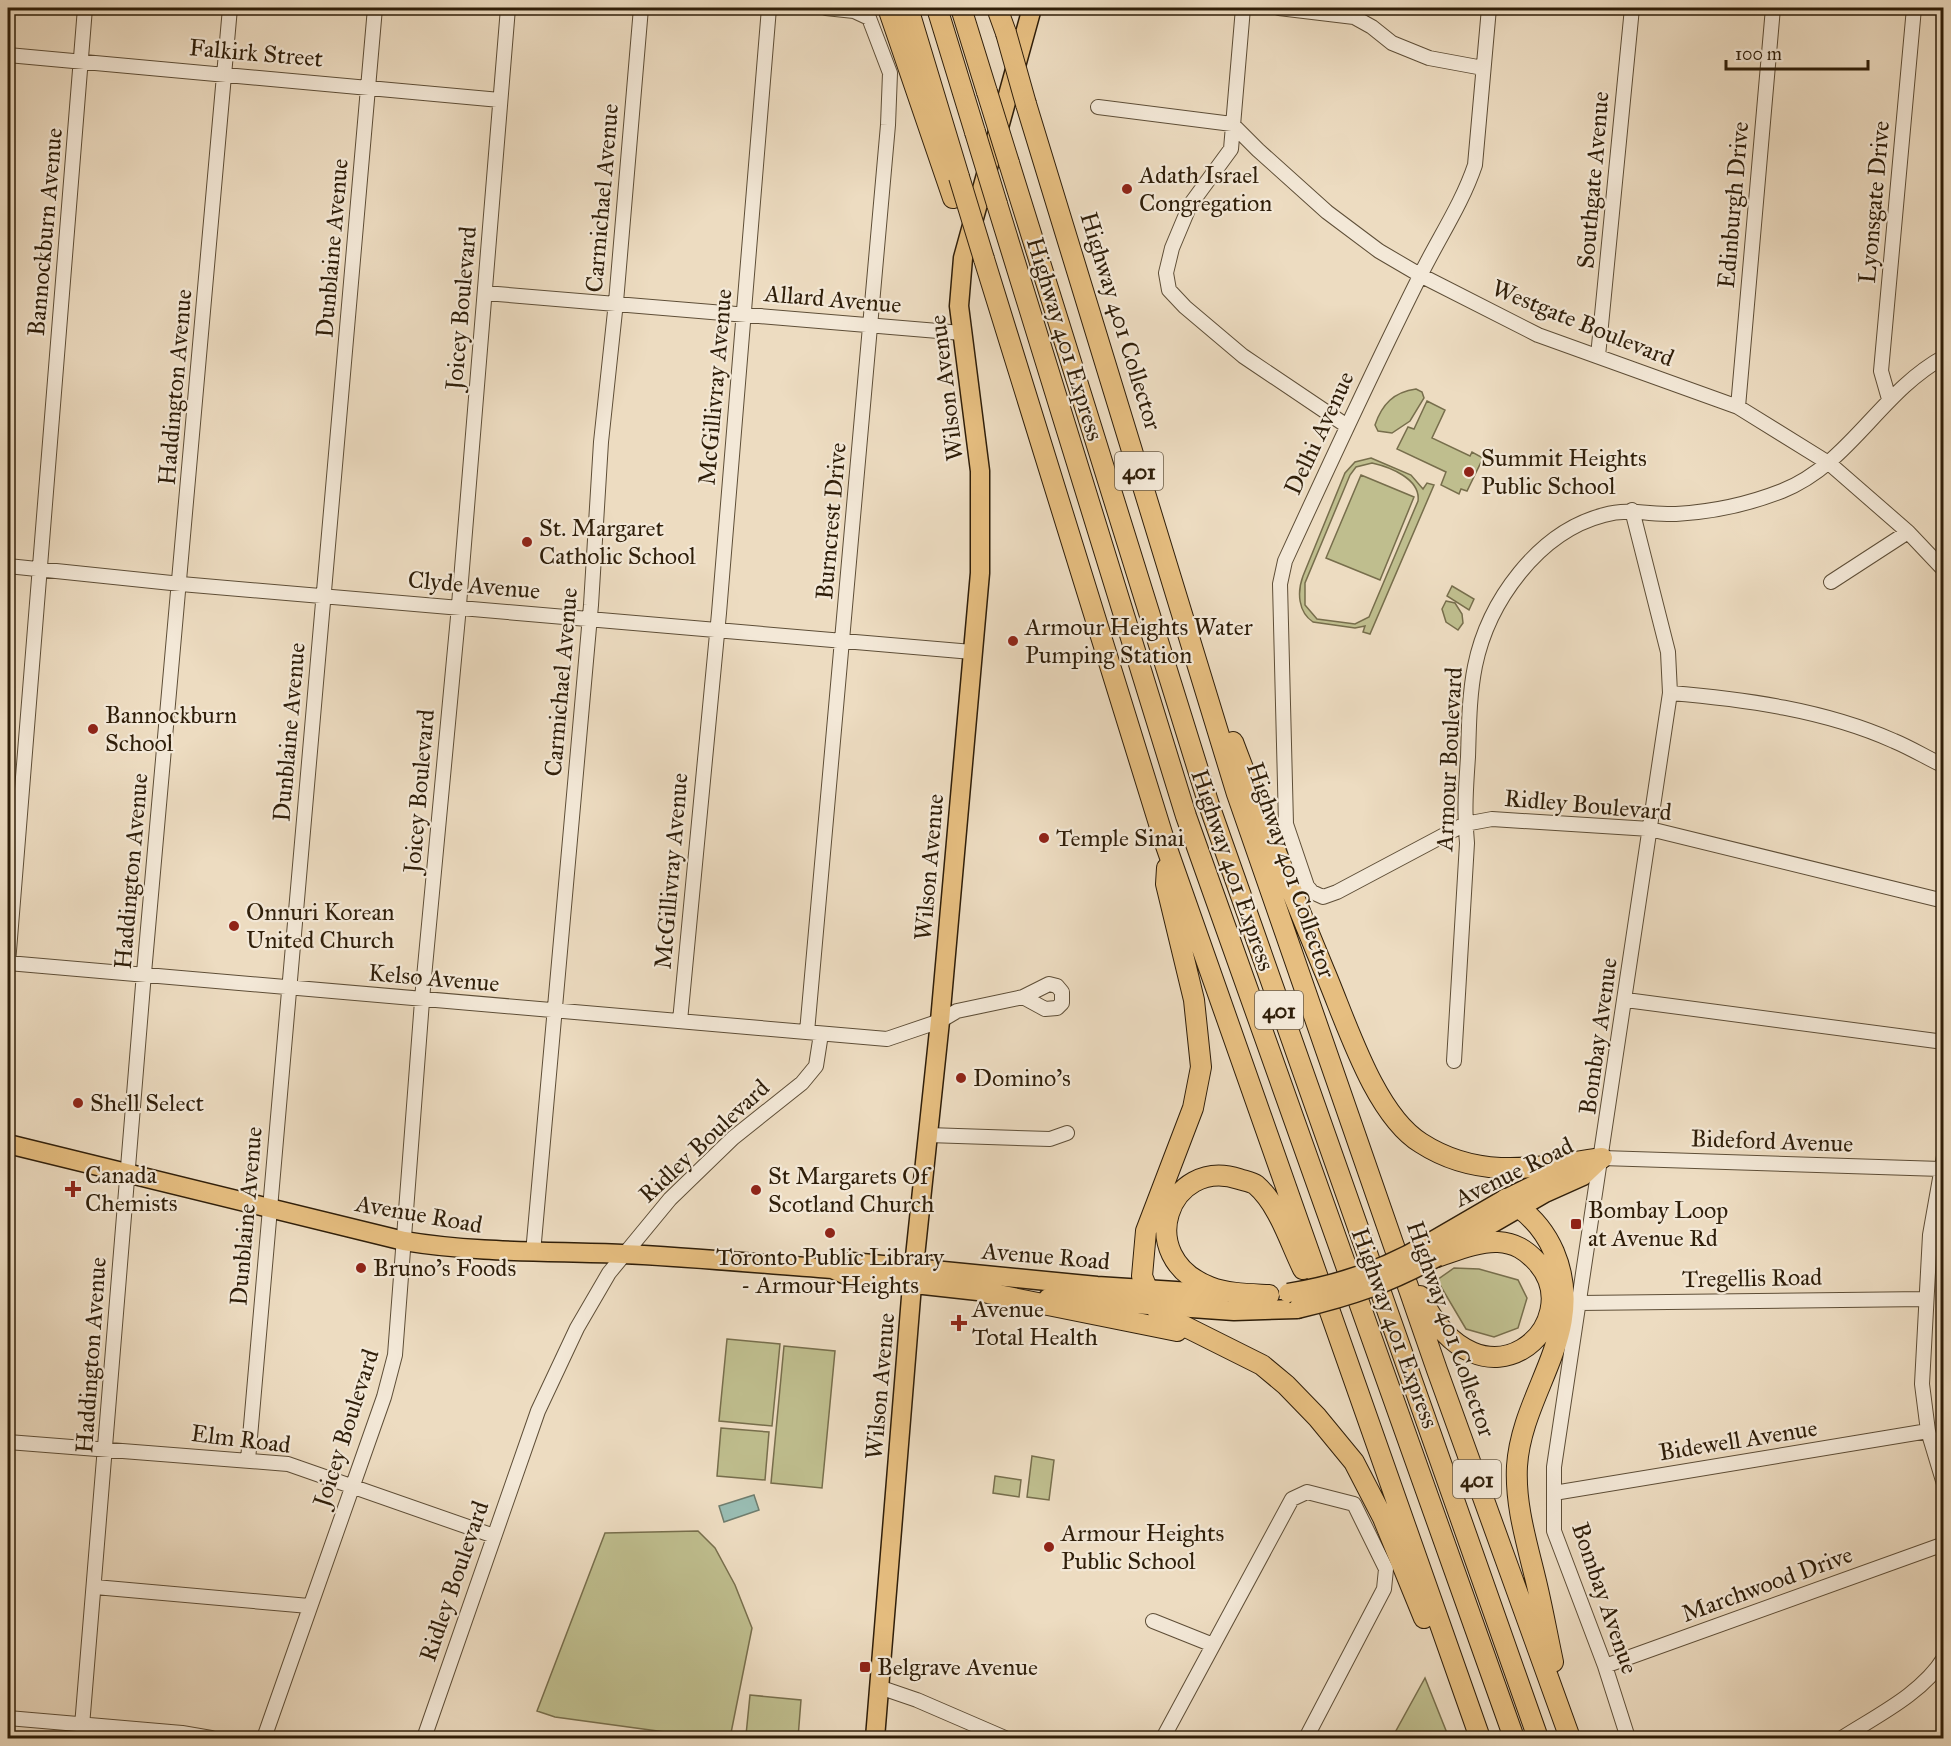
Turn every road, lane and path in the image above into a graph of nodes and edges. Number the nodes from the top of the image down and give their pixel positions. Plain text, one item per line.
1 (85, 8) edge
2 (230, 8) edge
3 (375, 8) edge
4 (508, 8) edge
5 (641, 8) edge
6 (769, 8) edge
7 (826, 8) edge
8 (888, 8) edge
9 (908, 8) edge
10 (937, 8) edge
11 (961, 8) edge
12 (998, 8) edge
13 (1032, 8) edge
14 (1244, 8) edge
15 (1279, 8) edge
16 (1489, 8) edge
17 (1632, 8) edge
18 (1773, 8) edge
19 (1914, 8) edge
20 (8, 55) edge
21 (83, 61) junction
22 (1483, 69) junction
23 (224, 73) junction
24 (369, 86) junction
25 (500, 100) junction
26 (1098, 107) dead end
27 (1232, 124) junction
28 (983, 265) junction
29 (1420, 275) junction
30 (485, 293) junction
31 (616, 302) junction
32 (744, 314) junction
33 (871, 326) junction
34 (962, 333) junction
35 (1598, 356) junction
36 (1944, 357) edge
37 (1890, 399) junction
38 (1738, 407) junction
39 (1347, 426) junction
40 (1830, 464) junction
41 (1632, 510) junction
42 (1908, 532) junction
43 (8, 566) edge
44 (39, 568) junction
45 (1944, 570) edge
46 (1832, 582) dead end
47 (181, 584) junction
48 (324, 596) junction
49 (459, 606) junction
50 (590, 617) junction
51 (717, 629) junction
52 (843, 640) junction
53 (972, 652) junction
54 (1202, 680) junction
55 (1670, 693) junction
56 (1944, 766) edge
57 (1465, 824) junction
58 (1650, 829) junction
59 (1168, 851) junction
60 (1312, 892) joint
61 (1944, 901) edge
62 (8, 963) edge
63 (144, 973) junction
64 (289, 987) junction
65 (1023, 997) dead end
66 (1626, 1000) junction
67 (422, 1001) junction
68 (554, 1010) junction
69 (680, 1021) junction
70 (940, 1021) junction
71 (814, 1033) junction
72 (1944, 1042) edge
73 (1454, 1061) dead end
74 (1067, 1133) dead end
75 (928, 1135) junction
76 (8, 1144) edge
77 (1602, 1158) junction
78 (1942, 1162) edge
79 (129, 1174) junction
80 (1513, 1203) junction
81 (269, 1206) junction
82 (404, 1241) junction
83 (1433, 1250) junction
84 (1396, 1251) junction
85 (533, 1252) junction
86 (623, 1254) junction
87 (913, 1276) junction
88 (983, 1292) junction
89 (1279, 1294) junction
90 (1150, 1297) junction
91 (1324, 1298) junction
92 (1926, 1299) junction
93 (1579, 1303) junction
94 (1202, 1336) junction
95 (1928, 1431) junction
96 (8, 1442) edge
97 (106, 1448) junction
98 (249, 1460) junction
99 (1944, 1484) edge
100 (352, 1486) junction
101 (1554, 1493) junction
102 (494, 1536) junction
103 (1944, 1544) edge
104 (95, 1587) junction
105 (309, 1606) junction
106 (1153, 1621) dead end
107 (1213, 1645) junction
108 (1944, 1658) edge
109 (1454, 1666) junction
110 (1605, 1666) junction
111 (879, 1687) junction
112 (1558, 1706) junction
113 (8, 1718) edge
114 (82, 1723) junction
115 (81, 1738) edge
116 (211, 1738) edge
117 (264, 1738) edge
118 (424, 1738) edge
119 (875, 1738) edge
120 (1005, 1738) edge
121 (1164, 1738) edge
122 (1306, 1738) edge
123 (1480, 1738) edge
124 (1514, 1738) edge
125 (1538, 1738) edge
126 (1570, 1738) edge
127 (1628, 1738) edge
128 (1842, 1738) edge

1 - 21 street, Bannockburn Avenue
2 - 23 street, Haddington Avenue
3 - 24 street, Dunblaine Avenue
4 - 25 street, Joicey Boulevard
5 - 31 street, Carmichael Avenue
6 - 32 street, McGillivray Avenue
7 - 33 street, Burncrest Drive
8 - 28 highway
9 - 28 highway, 401, bridge
10 - 124 highway, Highway 401 Express / 401, bridge
11 - 125 highway, Highway 401 Express / 401, bridge
12 - 54 highway, Highway 401 Collector / 401, bridge
13 - 34 main road, Wilson Avenue
14 - 27 street
15 - 22 street
16 - 22 street, Delhi Avenue
17 - 35 street, Southgate Avenue
18 - 38 street, Edinburgh Drive
19 - 37 street, Lyonsgate Drive
20 - 21 street, Falkirk Street
21 - 23 street, Falkirk Street
21 - 44 street, Bannockburn Avenue
22 - 29 street, Delhi Avenue
23 - 24 street, Falkirk Street
23 - 47 street, Haddington Avenue
24 - 25 street, Falkirk Street
24 - 48 street, Dunblaine Avenue
25 - 30 street, Joicey Boulevard
26 - 27 street
27 - 29 street, Westgate Boulevard
27 - 39 street
28 - 59 highway, 401
29 - 35 street, Westgate Boulevard
29 - 39 street, Delhi Avenue
30 - 31 street, Allard Avenue
30 - 49 street, Joicey Boulevard
31 - 32 street, Allard Avenue
31 - 50 street, Carmichael Avenue
32 - 33 street, Allard Avenue
32 - 51 street, McGillivray Avenue
33 - 34 street, Allard Avenue
33 - 52 street, Burncrest Drive
34 - 53 main road, Wilson Avenue
35 - 38 street, Westgate Boulevard
36 - 37 street, Armour Boulevard
37 - 40 street, Armour Boulevard
38 - 40 street, Westgate Boulevard
39 - 60 street, Delhi Avenue
40 - 41 street, Armour Boulevard
40 - 42 street, Westgate Boulevard
41 - 55 street, Bombay Avenue
41 - 57 street, Armour Boulevard
42 - 45 street, Westgate Boulevard
42 - 46 street
43 - 44 street, Clyde Avenue
44 - 47 street, Clyde Avenue
44 - 62 street, Bannockburn Avenue
47 - 48 street, Clyde Avenue
47 - 63 street, Haddington Avenue
48 - 49 street, Clyde Avenue
48 - 64 street, Dunblaine Avenue
49 - 50 street, Clyde Avenue
49 - 67 street, Joicey Boulevard
50 - 51 street, Clyde Avenue
50 - 68 street, Carmichael Avenue
51 - 52 street, Clyde Avenue
51 - 69 street, McGillivray Avenue
52 - 53 street, Clyde Avenue
52 - 71 street, Burncrest Drive
53 - 70 main road, Wilson Avenue
54 - 77 highway
54 - 84 highway, Highway 401 Collector / 401
55 - 56 street
55 - 58 street, Bombay Avenue
57 - 58 street, Ridley Boulevard
57 - 60 street, Ridley Boulevard
57 - 73 street, Armour Boulevard
58 - 61 street, Ridley Boulevard
58 - 66 street, Bombay Avenue
59 - 90 highway
59 - 91 highway, 401
62 - 63 street, Kelso Avenue
63 - 64 street, Kelso Avenue
63 - 79 street, Haddington Avenue
64 - 67 street, Kelso Avenue
64 - 81 street, Dunblaine Avenue
65 - 70 street
66 - 72 street
66 - 77 street, Bombay Avenue
67 - 68 street, Kelso Avenue
67 - 82 street, Joicey Boulevard
68 - 69 street, Kelso Avenue
68 - 85 street, Carmichael Avenue
69 - 71 street, Kelso Avenue
70 - 71 street
70 - 75 main road, Wilson Avenue
71 - 86 street, Ridley Boulevard
74 - 75 street
75 - 87 main road, Wilson Avenue
76 - 79 main road, Avenue Road
77 - 78 street, Bideford Avenue
77 - 80 main road, Avenue Road
77 - 93 street, Bombay Avenue
78 - 92 street
79 - 81 main road, Avenue Road
79 - 97 street, Haddington Avenue
80 - 83 main road, Avenue Road
80 - 112 highway
81 - 82 main road, Avenue Road
81 - 98 street, Dunblaine Avenue
82 - 85 main road, Avenue Road
82 - 100 street, Joicey Boulevard
83 - 84 highway
83 - 89 main road, Avenue Road, bridge
83 - 90 main road, Avenue Road, bridge
84 - 112 highway, Highway 401 Collector / 401
85 - 86 main road, Avenue Road
86 - 87 main road, Avenue Road
86 - 102 street, Ridley Boulevard
87 - 88 main road, Avenue Road
87 - 90 main road, Avenue Road
87 - 111 main road, Wilson Avenue
88 - 90 main road, Avenue Road
88 - 94 highway
89 - 90 main road, Avenue Road
89 - 91 highway
90 - 94 highway
91 - 109 highway, 401
92 - 93 street, Tregellis Road
92 - 95 street
93 - 101 street, Bombay Avenue
94 - 109 highway
95 - 99 street
95 - 101 street, Bidewell Avenue
96 - 97 street, Elm Road
97 - 98 street, Elm Road
97 - 104 street, Haddington Avenue
98 - 100 street, Elm Road
100 - 102 street, Elm Road
100 - 105 street, Joicey Boulevard
101 - 110 street, Bombay Avenue
102 - 118 street, Ridley Boulevard
103 - 110 street, Marchwood Drive
104 - 105 street
104 - 114 street, Haddington Avenue
105 - 117 street, Joicey Boulevard
106 - 107 street
107 - 121 street
107 - 122 street
108 - 128 street
109 - 123 highway, 401
110 - 127 street, Bombay Avenue
111 - 119 main road, Wilson Avenue
111 - 120 street
112 - 126 highway, Highway 401 Collector / 401
113 - 114 street
114 - 115 street, Haddington Avenue
114 - 116 street

